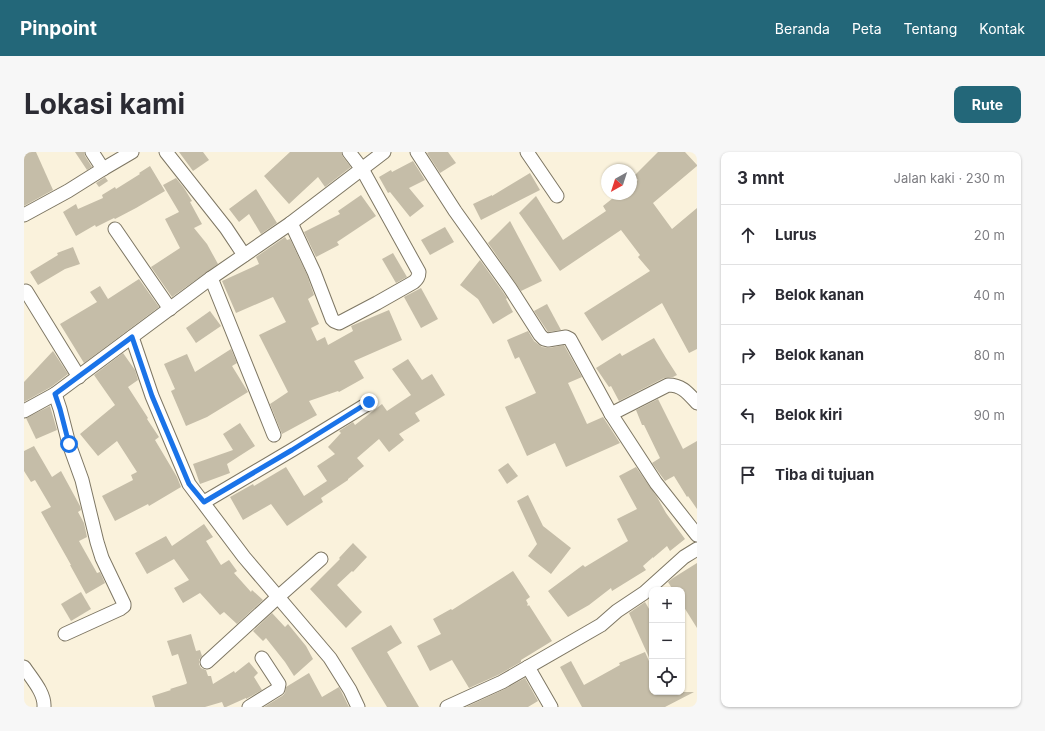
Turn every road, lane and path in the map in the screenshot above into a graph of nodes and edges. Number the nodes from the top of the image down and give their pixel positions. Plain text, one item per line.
1 (92, 152) edge
2 (132, 152) edge
3 (166, 152) edge
4 (349, 152) edge
5 (384, 152) edge
6 (417, 152) edge
7 (527, 152) edge
8 (103, 169) junction
9 (362, 169) junction
10 (557, 196) dead end
11 (24, 216) edge
12 (291, 223) junction
13 (115, 229) dead end
14 (244, 255) junction
15 (211, 278) junction
16 (26, 291) dead end
17 (170, 309) junction
18 (132, 337) junction
19 (79, 377) junction
20 (55, 394) junction
21 (369, 402) dead end
22 (697, 403) edge
23 (24, 411) edge
24 (611, 414) junction
25 (274, 436) dead end
26 (204, 502) junction
27 (697, 535) edge
28 (697, 549) edge
29 (322, 559) dead end
30 (278, 597) junction
31 (65, 634) dead end
32 (262, 658) dead end
33 (207, 662) dead end
34 (24, 667) edge
35 (528, 667) junction
36 (44, 707) edge
37 (249, 707) edge
38 (358, 707) edge
39 (447, 707) edge
40 (551, 707) edge

1 - 8 street
2 - 8 street
3 - 14 street
4 - 9 street
5 - 9 street
6 - 24 street
7 - 10 street
8 - 11 street
9 - 12 street
9 - 12 street
12 - 14 street
13 - 17 street
14 - 15 street
15 - 17 street
15 - 25 street
16 - 19 street
17 - 18 street
18 - 19 street
18 - 26 street
19 - 20 street
20 - 23 street
20 - 31 street
21 - 26 street
22 - 24 street
24 - 27 street
26 - 30 street
28 - 35 street
29 - 30 street
30 - 33 street
30 - 38 street
32 - 37 street
34 - 36 street
35 - 39 street
35 - 40 street

